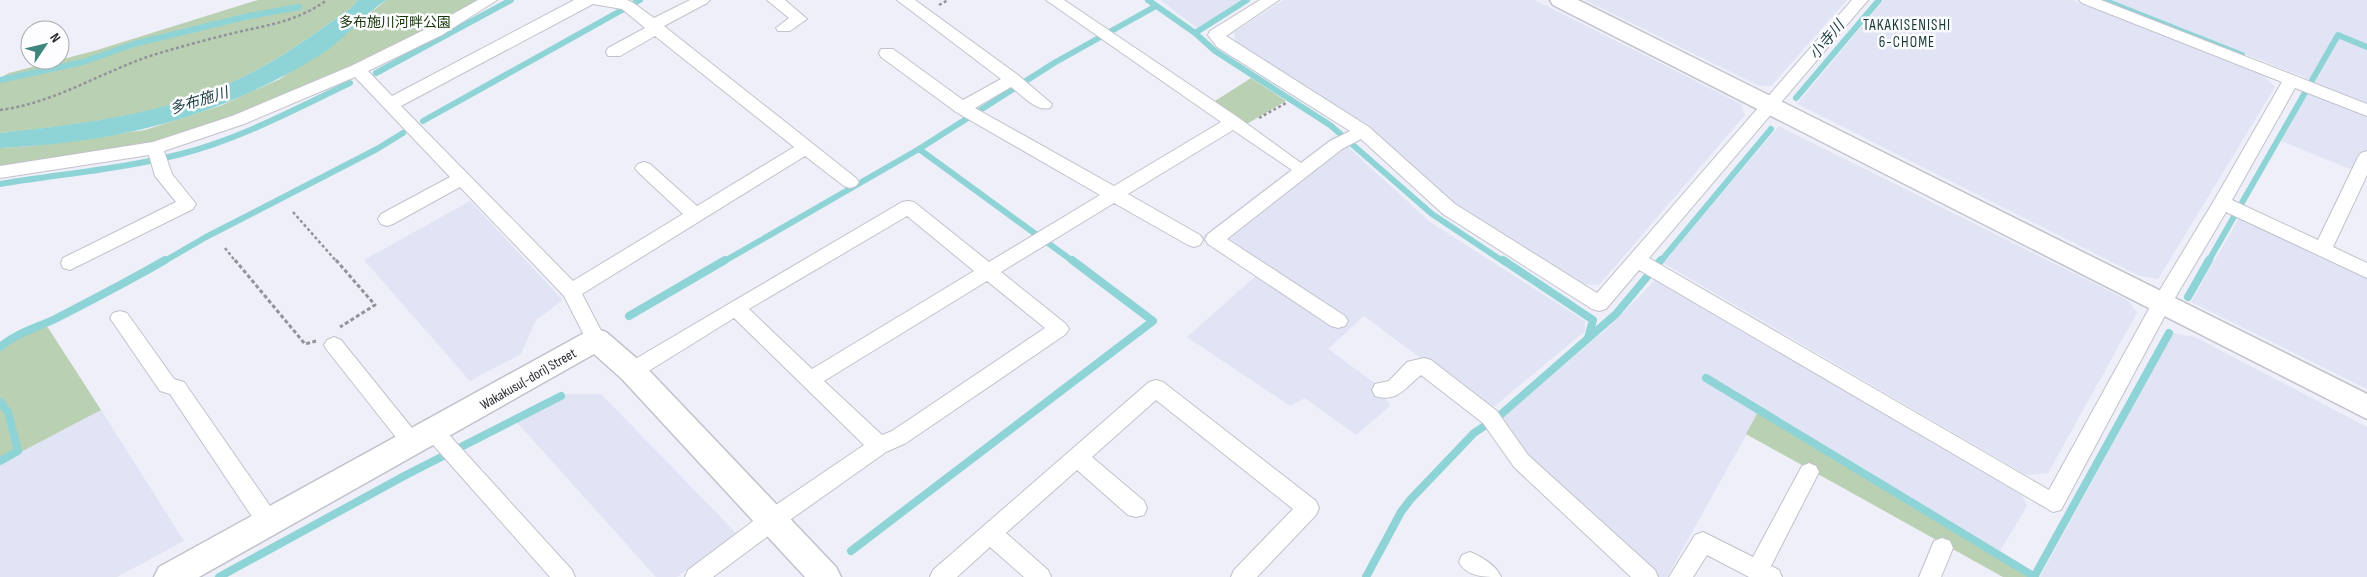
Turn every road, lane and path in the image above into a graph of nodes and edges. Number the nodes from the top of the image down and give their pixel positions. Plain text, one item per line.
1 (327, 0) edge
2 (489, 0) edge
3 (590, 0) edge
4 (594, 0) edge
5 (702, 0) edge
6 (775, 0) edge
7 (905, 0) edge
8 (1054, 0) edge
9 (1271, 0) edge
10 (1561, 0) edge
11 (1860, 0) edge
12 (2088, 0) edge
13 (655, 28) junction
14 (784, 28) dead end
15 (614, 52) dead end
16 (887, 53) dead end
17 (357, 70) junction
18 (1017, 83) junction
19 (2303, 85) junction
20 (1286, 103) dead end
21 (391, 104) junction
22 (1044, 104) dead end
23 (1769, 106) junction
24 (0, 110) edge
25 (2367, 110) edge
26 (969, 112) junction
27 (1237, 125) junction
28 (1359, 133) junction
29 (1336, 146) joint
30 (806, 148) junction
31 (158, 156) junction
32 (2367, 156) edge
33 (1293, 164) dead end
34 (644, 168) dead end
35 (0, 172) edge
36 (463, 178) junction
37 (850, 182) dead end
38 (1113, 194) junction
39 (2232, 208) junction
40 (293, 212) dead end
41 (695, 215) junction
42 (387, 219) dead end
43 (1194, 240) dead end
44 (225, 248) dead end
45 (2322, 250) junction
46 (70, 263) dead end
47 (1648, 266) junction
48 (2367, 271) edge
49 (987, 272) junction
50 (571, 291) junction
51 (2162, 304) junction
52 (736, 308) junction
53 (120, 318) dead end
54 (1338, 321) dead end
55 (596, 340) junction
56 (329, 341) junction
57 (632, 371) junction
58 (810, 380) junction
59 (1382, 390) dead end
60 (2367, 407) edge
61 (437, 445) junction
62 (878, 446) junction
63 (1078, 458) junction
64 (1809, 472) dead end
65 (1136, 508) dead end
66 (772, 520) junction
67 (269, 523) junction
68 (991, 534) junction
69 (1942, 548) dead end
70 (1470, 562) dead end
71 (1765, 573) edge
72 (170, 577) edge
73 (564, 577) edge
74 (696, 577) edge
75 (825, 577) edge
76 (941, 577) edge
77 (1040, 577) edge
78 (1242, 577) edge
79 (1490, 577) edge
80 (1646, 577) edge
81 (1680, 577) edge
82 (1930, 577) edge

1 - 24 path
2 - 17 street
3 - 21 street
4 - 13 street
5 - 13 street
6 - 14 street
7 - 18 street
8 - 27 street
9 - 28 street
10 - 23 street
11 - 23 street
12 - 19 street
13 - 15 street
13 - 30 street
16 - 26 street
17 - 21 street
17 - 31 street
18 - 22 street
18 - 26 street
19 - 25 street
19 - 39 street
20 - 27 path
21 - 36 street
23 - 47 street
23 - 51 street
26 - 38 street
27 - 33 street
27 - 38 street
28 - 29 street
28 - 47 street
29 - 54 street
30 - 37 street
30 - 41 street
31 - 35 street
31 - 46 street
32 - 45 street
34 - 41 street
36 - 42 street
36 - 50 street
38 - 43 street
38 - 49 street
39 - 45 street
39 - 51 street
40 - 56 path
41 - 50 street
44 - 56 path
45 - 48 street
47 - 51 street
49 - 52 street
49 - 58 street
49 - 62 street
50 - 55 street
51 - 60 street
52 - 57 street
52 - 58 street
53 - 67 street
55 - 57 street
55 - 61 street, Wakakusu(-dori) Street
56 - 61 street
57 - 66 street
58 - 62 street
59 - 80 street
61 - 67 street, Wakakusu(-dori) Street
61 - 73 street
62 - 66 street
63 - 65 street
63 - 68 street
63 - 78 street
64 - 71 street
66 - 74 street
66 - 75 street
67 - 72 street, Wakakusu(-dori) Street
68 - 76 street
68 - 77 street
69 - 82 street
70 - 79 street
71 - 81 street

